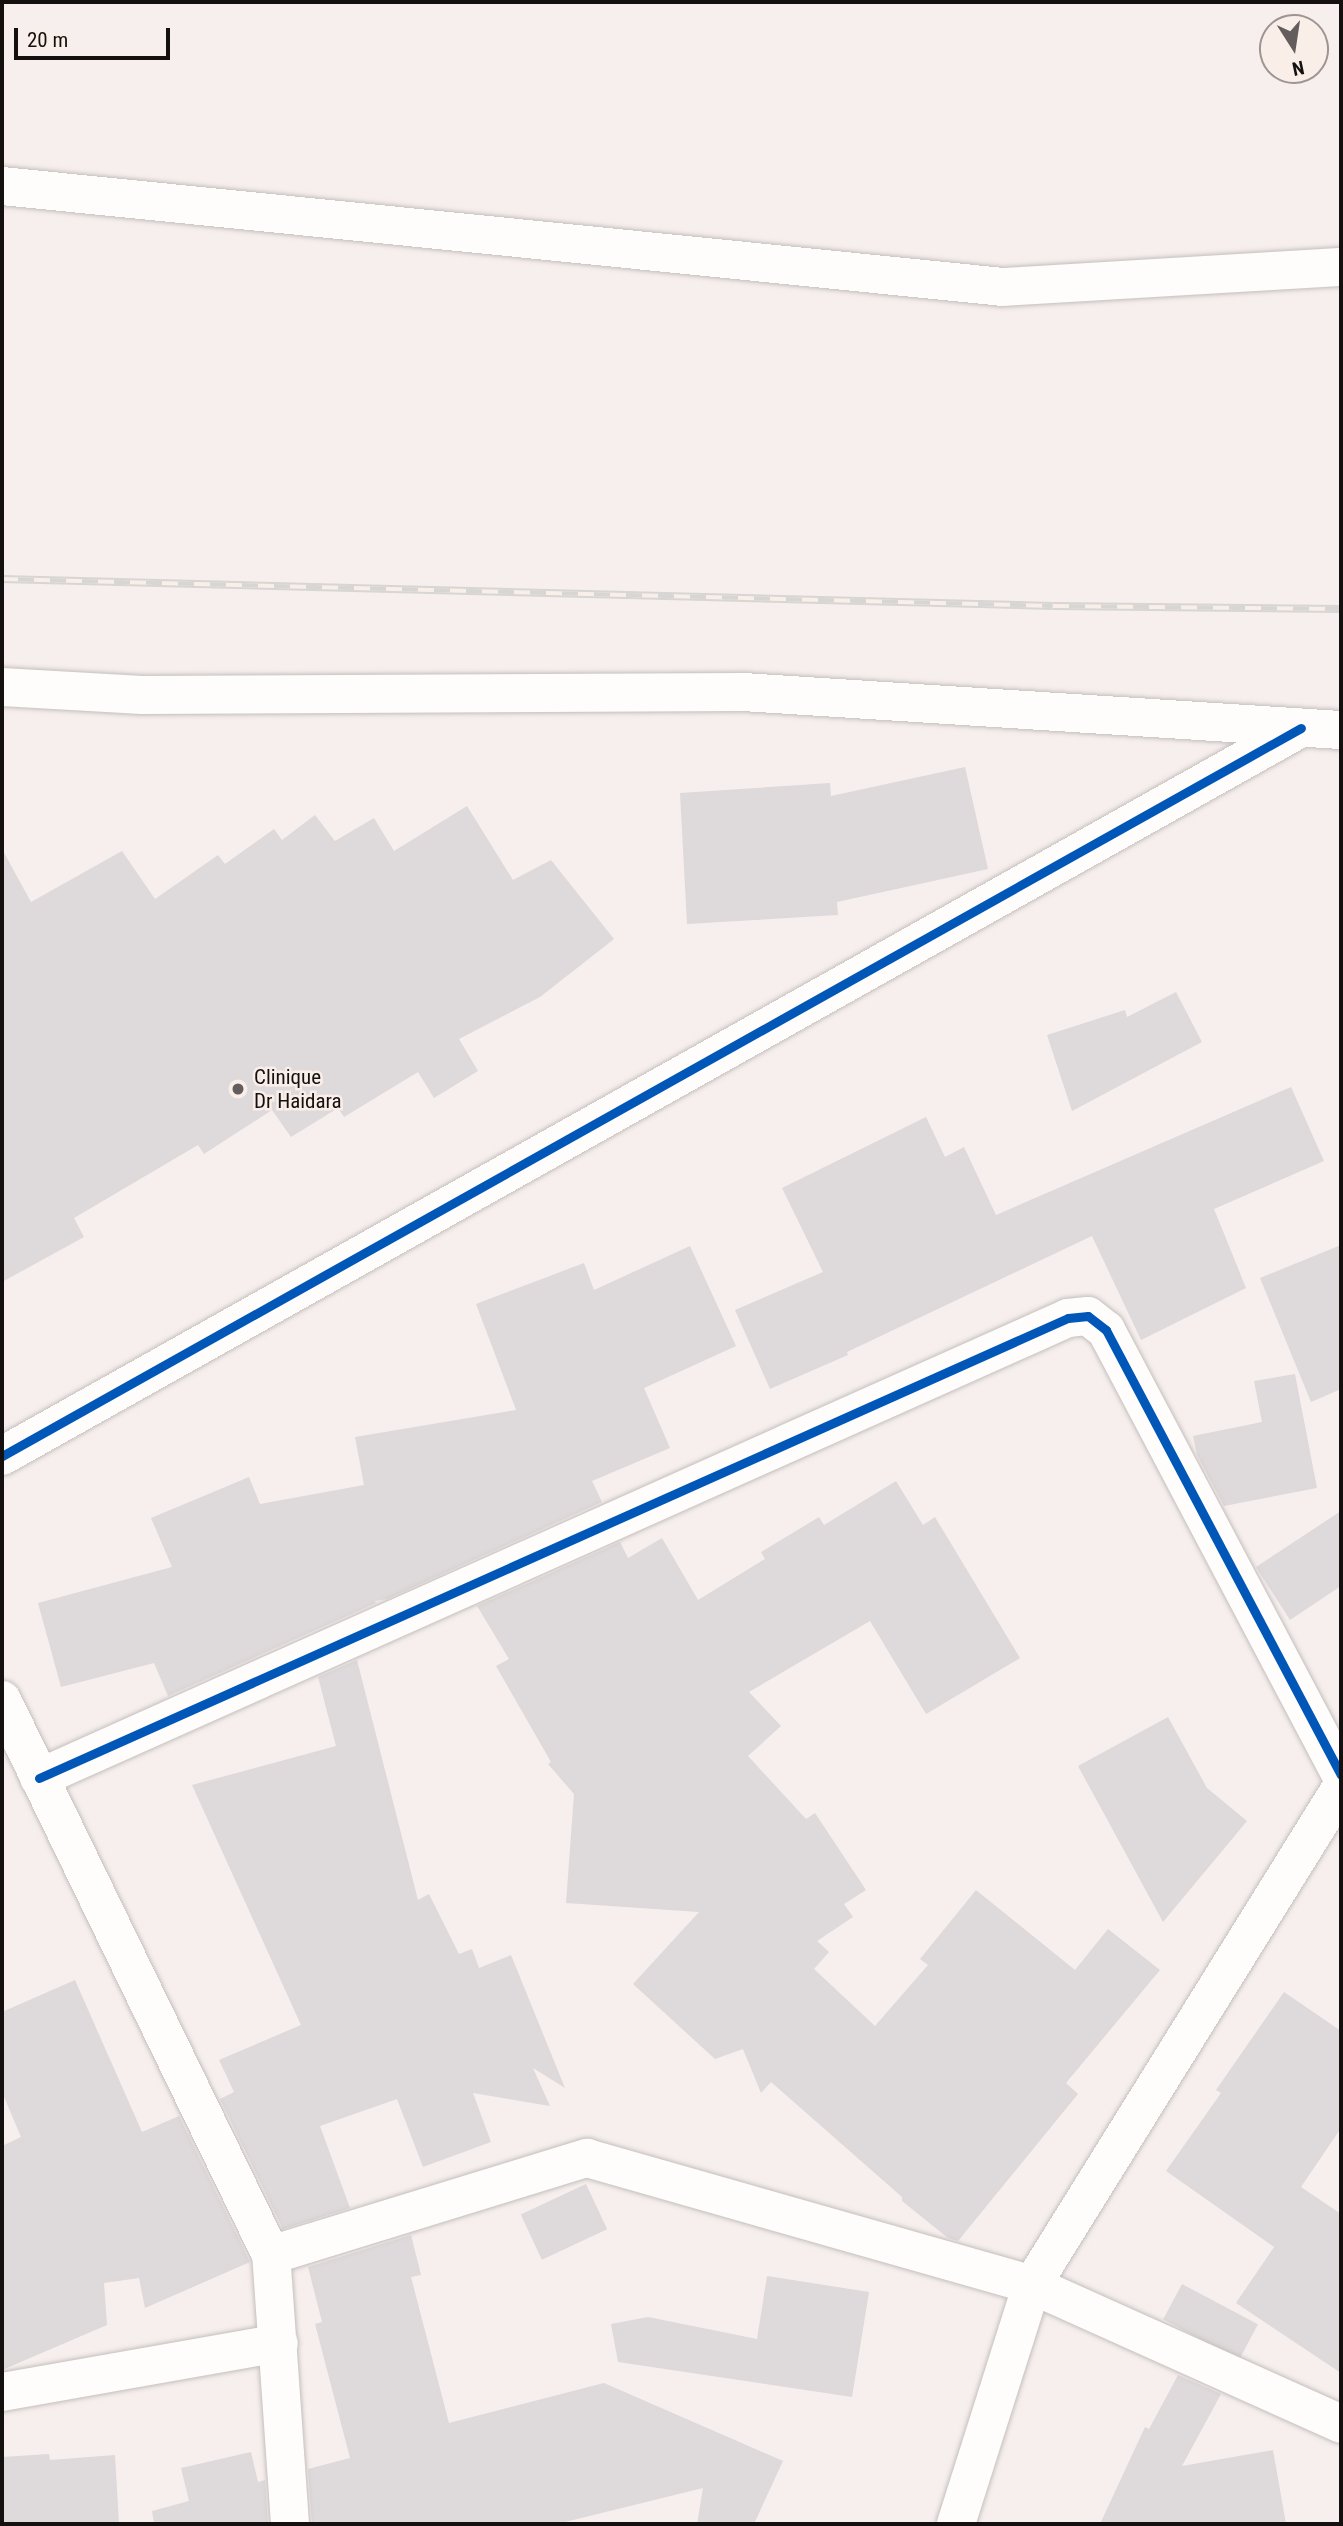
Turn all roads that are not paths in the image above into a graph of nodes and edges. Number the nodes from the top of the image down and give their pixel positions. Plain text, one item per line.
1 (2, 187) edge
2 (1341, 267) edge
3 (2, 687) edge
4 (1301, 728) junction
5 (1341, 730) edge
6 (2, 1455) edge
7 (2, 1700) edge
8 (1341, 1775) edge
9 (39, 1778) junction
10 (1341, 1788) edge
11 (271, 2255) junction
12 (1032, 2285) junction
13 (279, 2343) junction
14 (2, 2392) edge
15 (1341, 2424) edge
16 (290, 2524) edge
17 (956, 2524) edge

1 - 2 street
3 - 4 street
4 - 5 street
4 - 6 street
7 - 9 street
8 - 9 street
9 - 11 street
10 - 12 street
11 - 12 street
11 - 13 street
12 - 15 street
12 - 17 street
13 - 14 street
13 - 16 street

